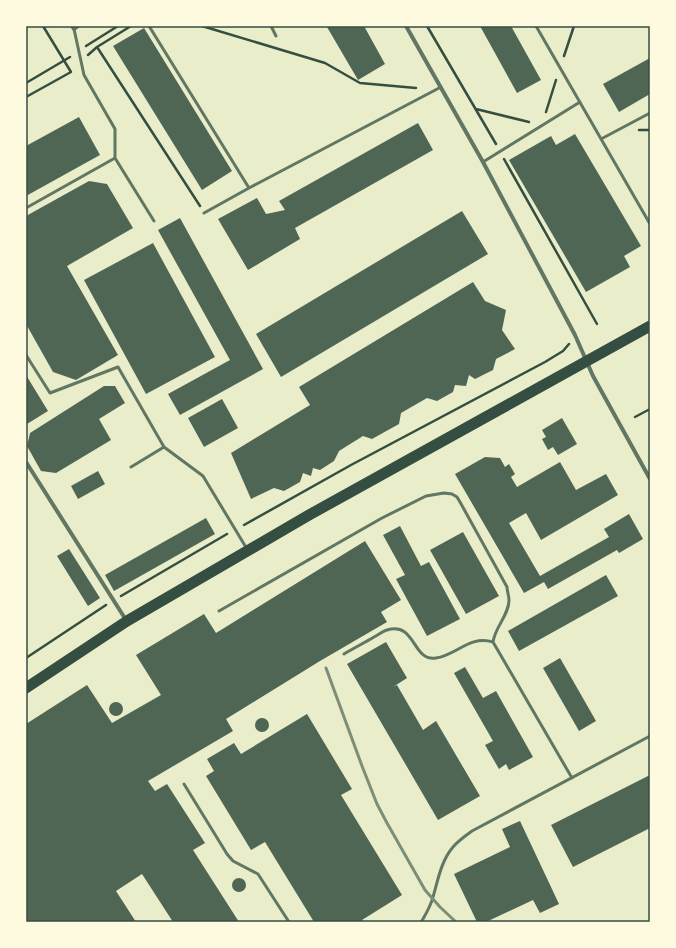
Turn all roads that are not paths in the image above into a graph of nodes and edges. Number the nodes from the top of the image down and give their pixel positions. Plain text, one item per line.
1 (78, 26) edge
2 (149, 26) edge
3 (271, 26) edge
4 (406, 26) edge
5 (536, 26) edge
6 (73, 27) edge
7 (276, 36) dead end
8 (440, 87) junction
9 (580, 102) junction
10 (650, 112) edge
11 (601, 139) junction
12 (115, 158) junction
13 (483, 162) junction
14 (249, 188) junction
15 (26, 208) edge
16 (204, 213) road end
17 (154, 220) dead end
18 (650, 224) edge
19 (650, 326) edge
20 (26, 355) edge
21 (586, 362) junction
22 (164, 447) junction
23 (26, 462) edge
24 (131, 468) dead end
25 (648, 470) edge
26 (650, 479) edge
27 (248, 551) junction
28 (218, 611) dead end
29 (127, 621) junction
30 (493, 642) junction
31 (344, 654) dead end
32 (26, 688) edge
33 (650, 736) edge
34 (572, 778) junction
35 (184, 784) dead end
36 (289, 922) edge
37 (421, 922) edge

1 - 6 street
2 - 14 lane
3 - 7 lane
4 - 8 street
5 - 9 lane
6 - 12 lane
8 - 13 street
8 - 14 lane
9 - 11 lane
9 - 13 lane
10 - 11 lane
11 - 18 lane
12 - 15 lane
12 - 17 lane
13 - 21 street
14 - 16 lane
19 - 21 highway
20 - 22 lane
21 - 25 street
21 - 27 highway
22 - 24 lane
22 - 27 lane
23 - 29 street
25 - 26 street
27 - 29 highway
28 - 30 lane
29 - 32 highway
30 - 31 lane
30 - 34 lane
33 - 34 lane
34 - 37 lane
35 - 36 lane

